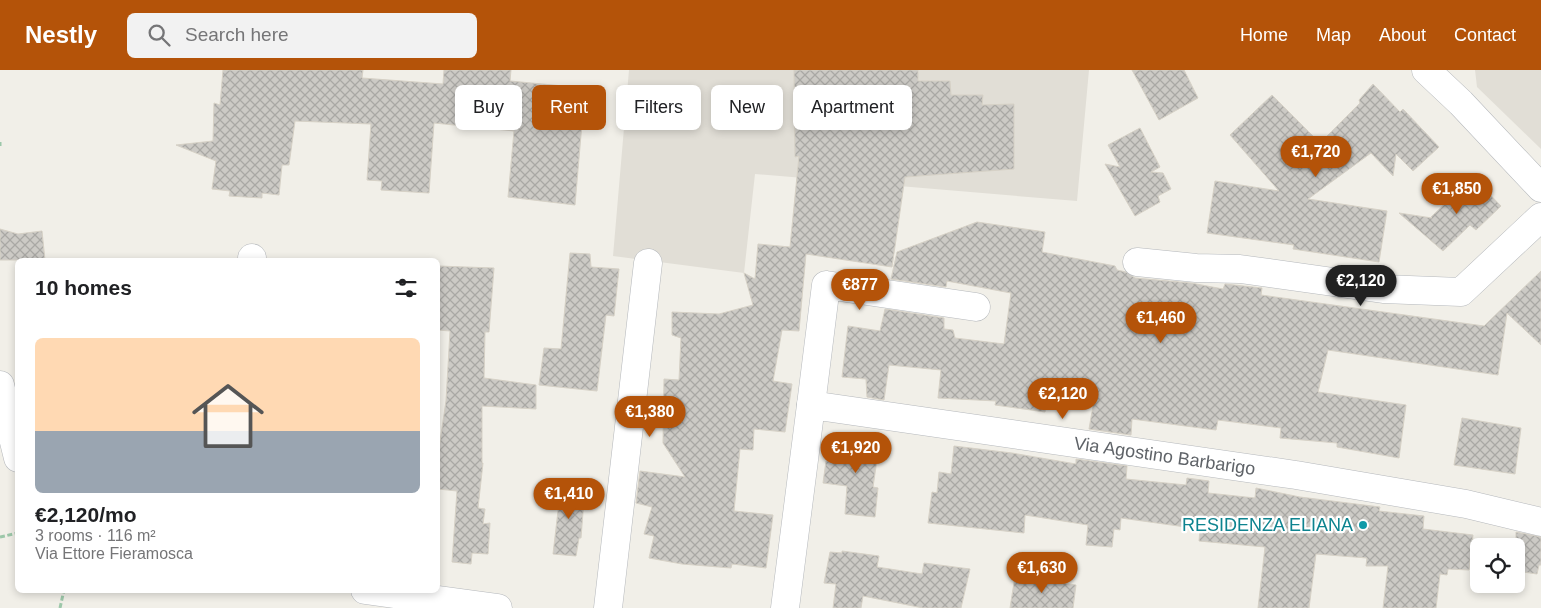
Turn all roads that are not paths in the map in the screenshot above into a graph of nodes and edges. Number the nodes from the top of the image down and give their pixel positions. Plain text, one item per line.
1 (1426, 70) edge
2 (1448, 70) edge
3 (1461, 103) junction
4 (1541, 188) edge
5 (1541, 217) edge
6 (1137, 262) dead end
7 (648, 263) dead end
8 (976, 307) dead end
9 (0, 385) edge
10 (811, 405) junction
11 (15, 446) edge
12 (1541, 522) edge
13 (399, 593) edge
14 (498, 608) edge
15 (608, 608) edge
16 (785, 608) edge

1 - 3 street
2 - 3 street
3 - 4 street
5 - 6 street
7 - 15 street
8 - 10 street
9 - 11 street
10 - 12 street, Via Agostino Barbarigo
10 - 16 street
13 - 14 street

